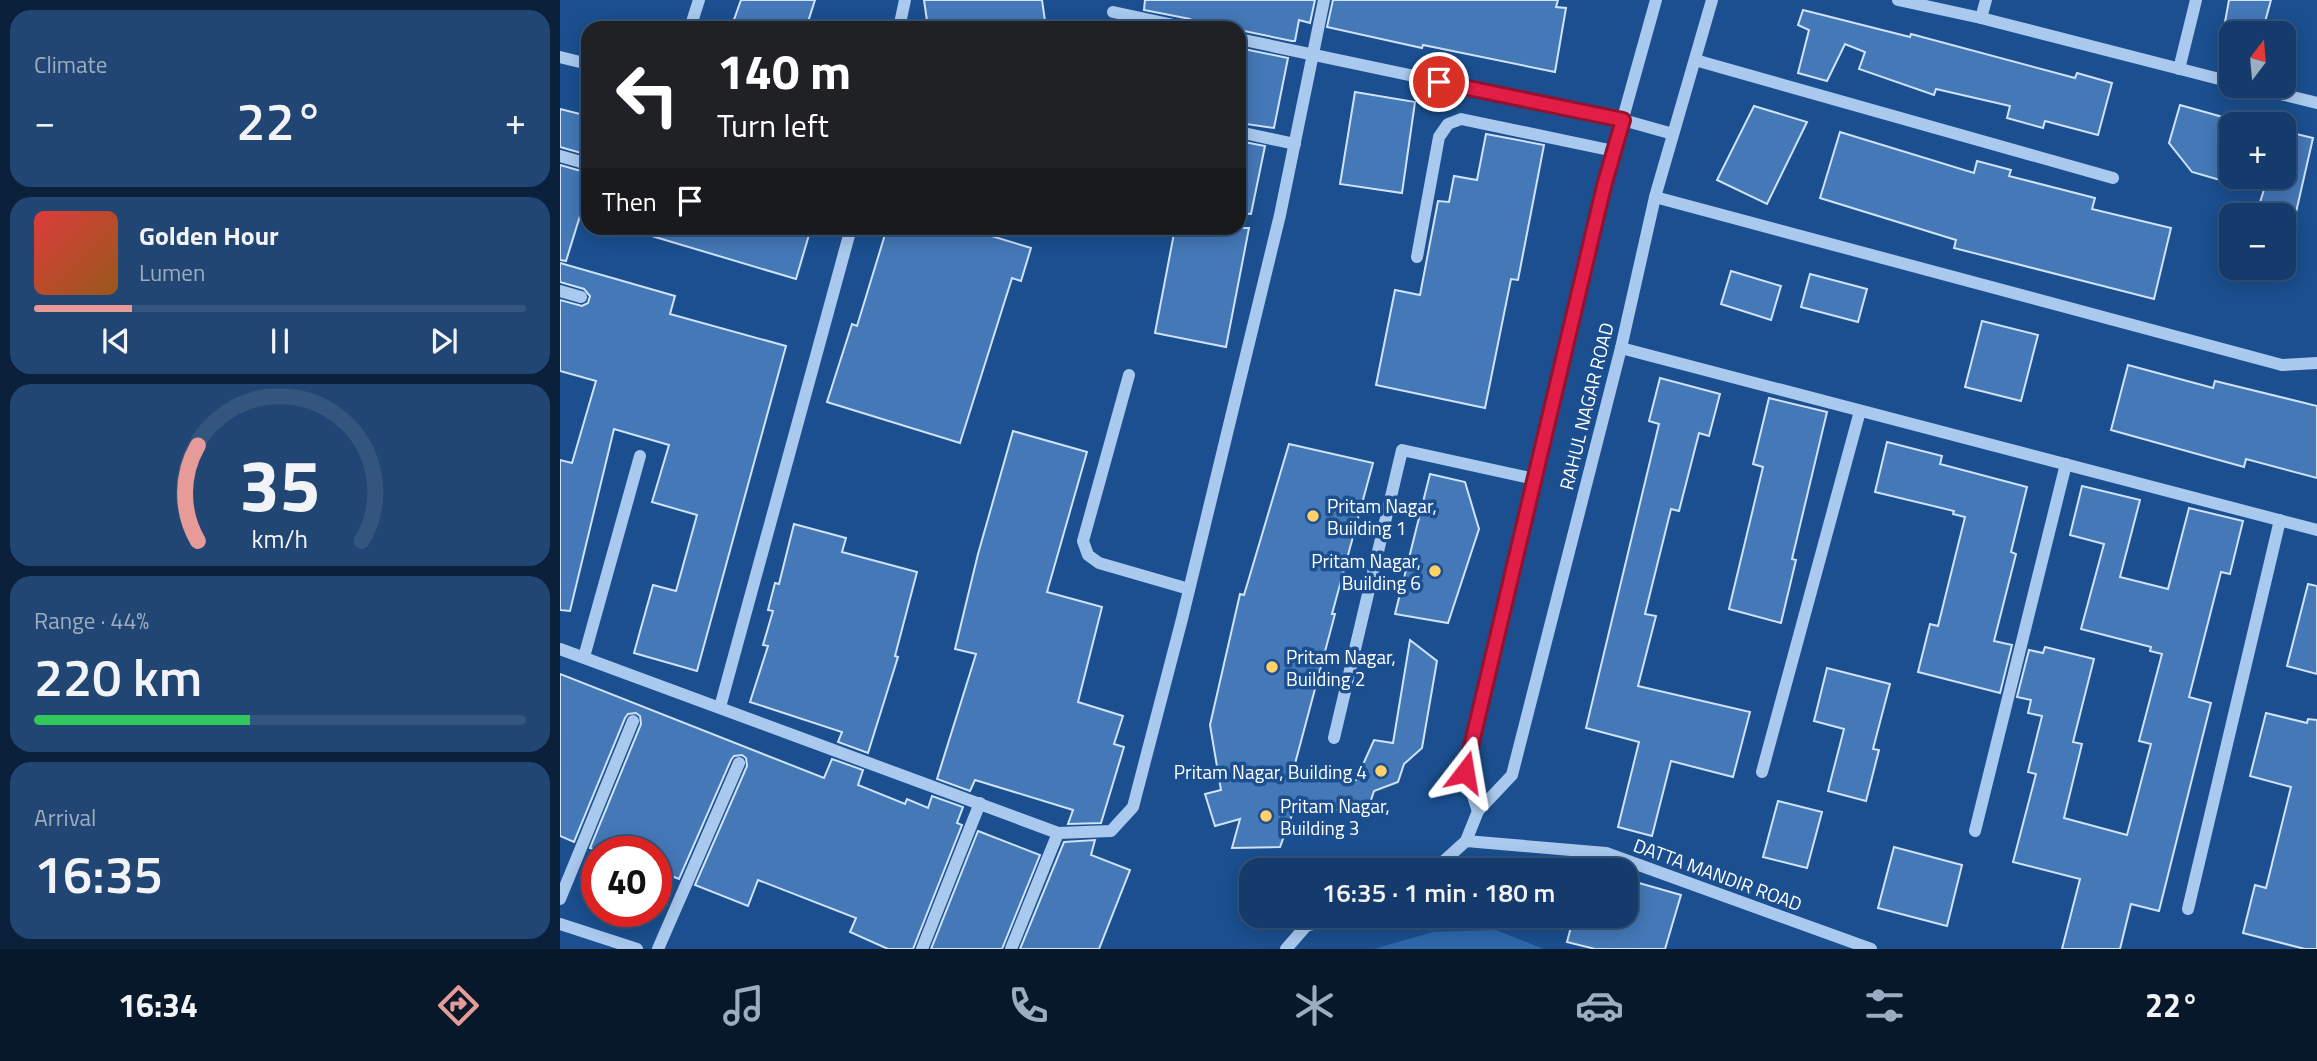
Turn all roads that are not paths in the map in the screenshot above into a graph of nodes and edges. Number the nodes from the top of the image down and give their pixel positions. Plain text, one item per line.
1 (699, 0) edge
2 (905, 0) edge
3 (1324, 0) edge
4 (1656, 0) edge
5 (1712, 0) edge
6 (1898, 0) edge
7 (1986, 0) edge
8 (2196, 0) edge
9 (1113, 12) dead end
10 (1981, 18) junction
11 (692, 21) edge
12 (900, 21) edge
13 (1155, 21) edge
14 (1246, 41) edge
15 (1313, 56) junction
16 (560, 57) edge
17 (1695, 61) junction
18 (581, 62) edge
19 (2179, 69) junction
20 (2219, 79) edge
21 (2296, 98) edge
22 (2317, 103) edge
23 (1623, 120) junction
24 (1246, 134) edge
25 (1674, 134) junction
26 (1295, 144) junction
27 (1614, 151) junction
28 (560, 156) edge
29 (581, 162) edge
30 (2113, 178) dead end
31 (1656, 197) junction
32 (849, 235) edge
33 (1417, 257) dead end
34 (560, 290) edge
35 (582, 297) dead end
36 (1621, 348) junction
37 (2317, 363) edge
38 (1129, 374) dead end
39 (1860, 411) junction
40 (640, 456) dead end
41 (2066, 464) junction
42 (1535, 479) junction
43 (2280, 520) junction
44 (2317, 530) edge
45 (1189, 589) junction
46 (560, 649) edge
47 (584, 657) junction
48 (720, 707) junction
49 (633, 721) dead end
50 (1334, 738) dead end
51 (739, 763) dead end
52 (1762, 772) dead end
53 (980, 803) junction
54 (1478, 811) junction
55 (1975, 831) dead end
56 (1058, 833) junction
57 (1466, 841) junction
58 (1447, 858) edge
59 (560, 899) edge
60 (2188, 909) dead end
61 (560, 924) edge
62 (1304, 928) edge
63 (637, 949) edge
64 (658, 949) edge
65 (922, 949) edge
66 (1012, 949) edge
67 (1286, 949) edge
68 (1871, 949) edge

1 - 11 street
2 - 12 street
3 - 15 street
4 - 23 street, RAHUL NAGAR ROAD
5 - 17 street, RAHUL NAGAR ROAD
6 - 10 street
7 - 10 street
8 - 19 street
9 - 13 street
10 - 19 street
14 - 15 street
15 - 23 street
15 - 26 street
16 - 18 street
17 - 25 street, RAHUL NAGAR ROAD
17 - 30 street
19 - 20 street
21 - 22 street
23 - 25 street
23 - 27 street, RAHUL NAGAR ROAD
24 - 26 street
25 - 31 street, RAHUL NAGAR ROAD
26 - 45 street
27 - 33 street
27 - 42 street, RAHUL NAGAR ROAD
28 - 29 street
31 - 36 street, RAHUL NAGAR ROAD
31 - 37 street
32 - 48 street
34 - 35 street
36 - 39 street
36 - 54 street, RAHUL NAGAR ROAD
38 - 45 street
39 - 41 street
39 - 52 street
40 - 47 street
41 - 43 street
41 - 55 street
42 - 50 street
42 - 54 street, RAHUL NAGAR ROAD
43 - 44 street
43 - 60 street
45 - 56 street
46 - 47 street
47 - 48 street
48 - 53 street
49 - 59 street
51 - 64 street
53 - 56 street
53 - 65 street
54 - 57 street, RAHUL NAGAR ROAD
56 - 66 street
57 - 58 street
57 - 68 street, DATTA MANDIR ROAD
61 - 63 street
62 - 67 street

